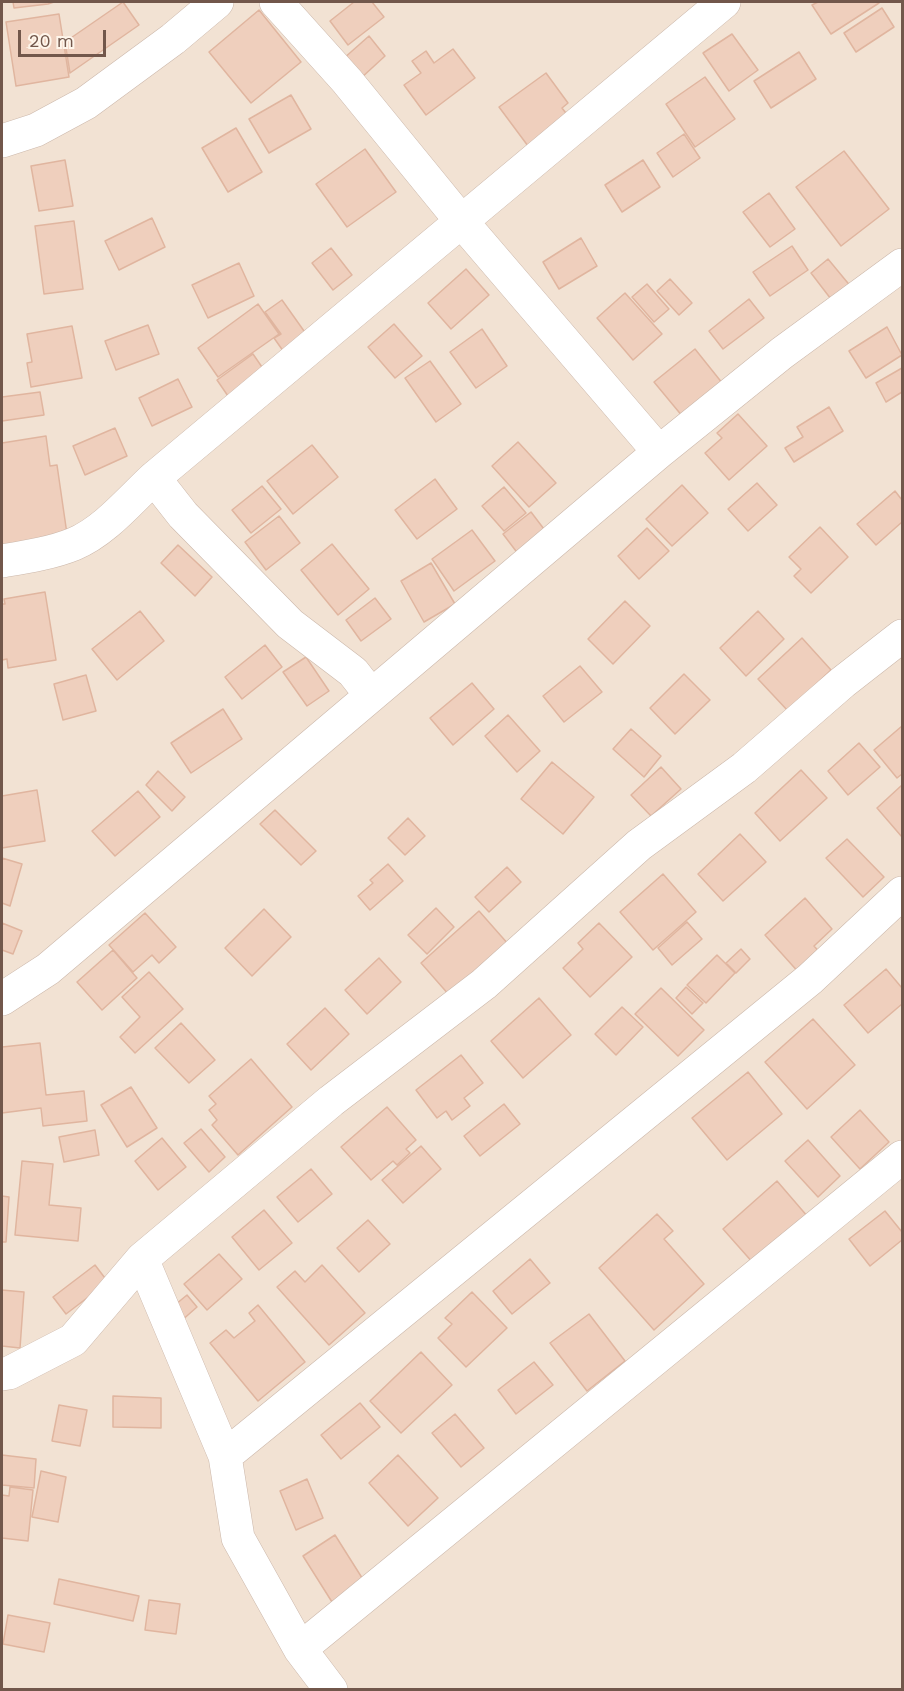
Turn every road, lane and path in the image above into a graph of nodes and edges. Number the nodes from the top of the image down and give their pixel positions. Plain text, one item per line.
1 (217, 2) edge
2 (276, 2) edge
3 (724, 2) edge
4 (2, 141) edge
5 (462, 222) junction
6 (903, 265) edge
7 (659, 452) junction
8 (154, 478) junction
9 (2, 561) edge
10 (903, 636) edge
11 (371, 695) junction
12 (903, 893) edge
13 (2, 999) edge
14 (903, 1157) edge
15 (142, 1259) junction
16 (2, 1374) edge
17 (225, 1456) junction
18 (300, 1649) junction
19 (332, 1689) edge

1 - 4 street
2 - 5 street
3 - 5 street
5 - 7 street
5 - 8 street
6 - 7 street
7 - 11 street
8 - 9 street
8 - 11 street
10 - 15 street
11 - 13 street
12 - 17 street
14 - 18 street
15 - 16 street
15 - 17 street
17 - 18 street
18 - 19 street

